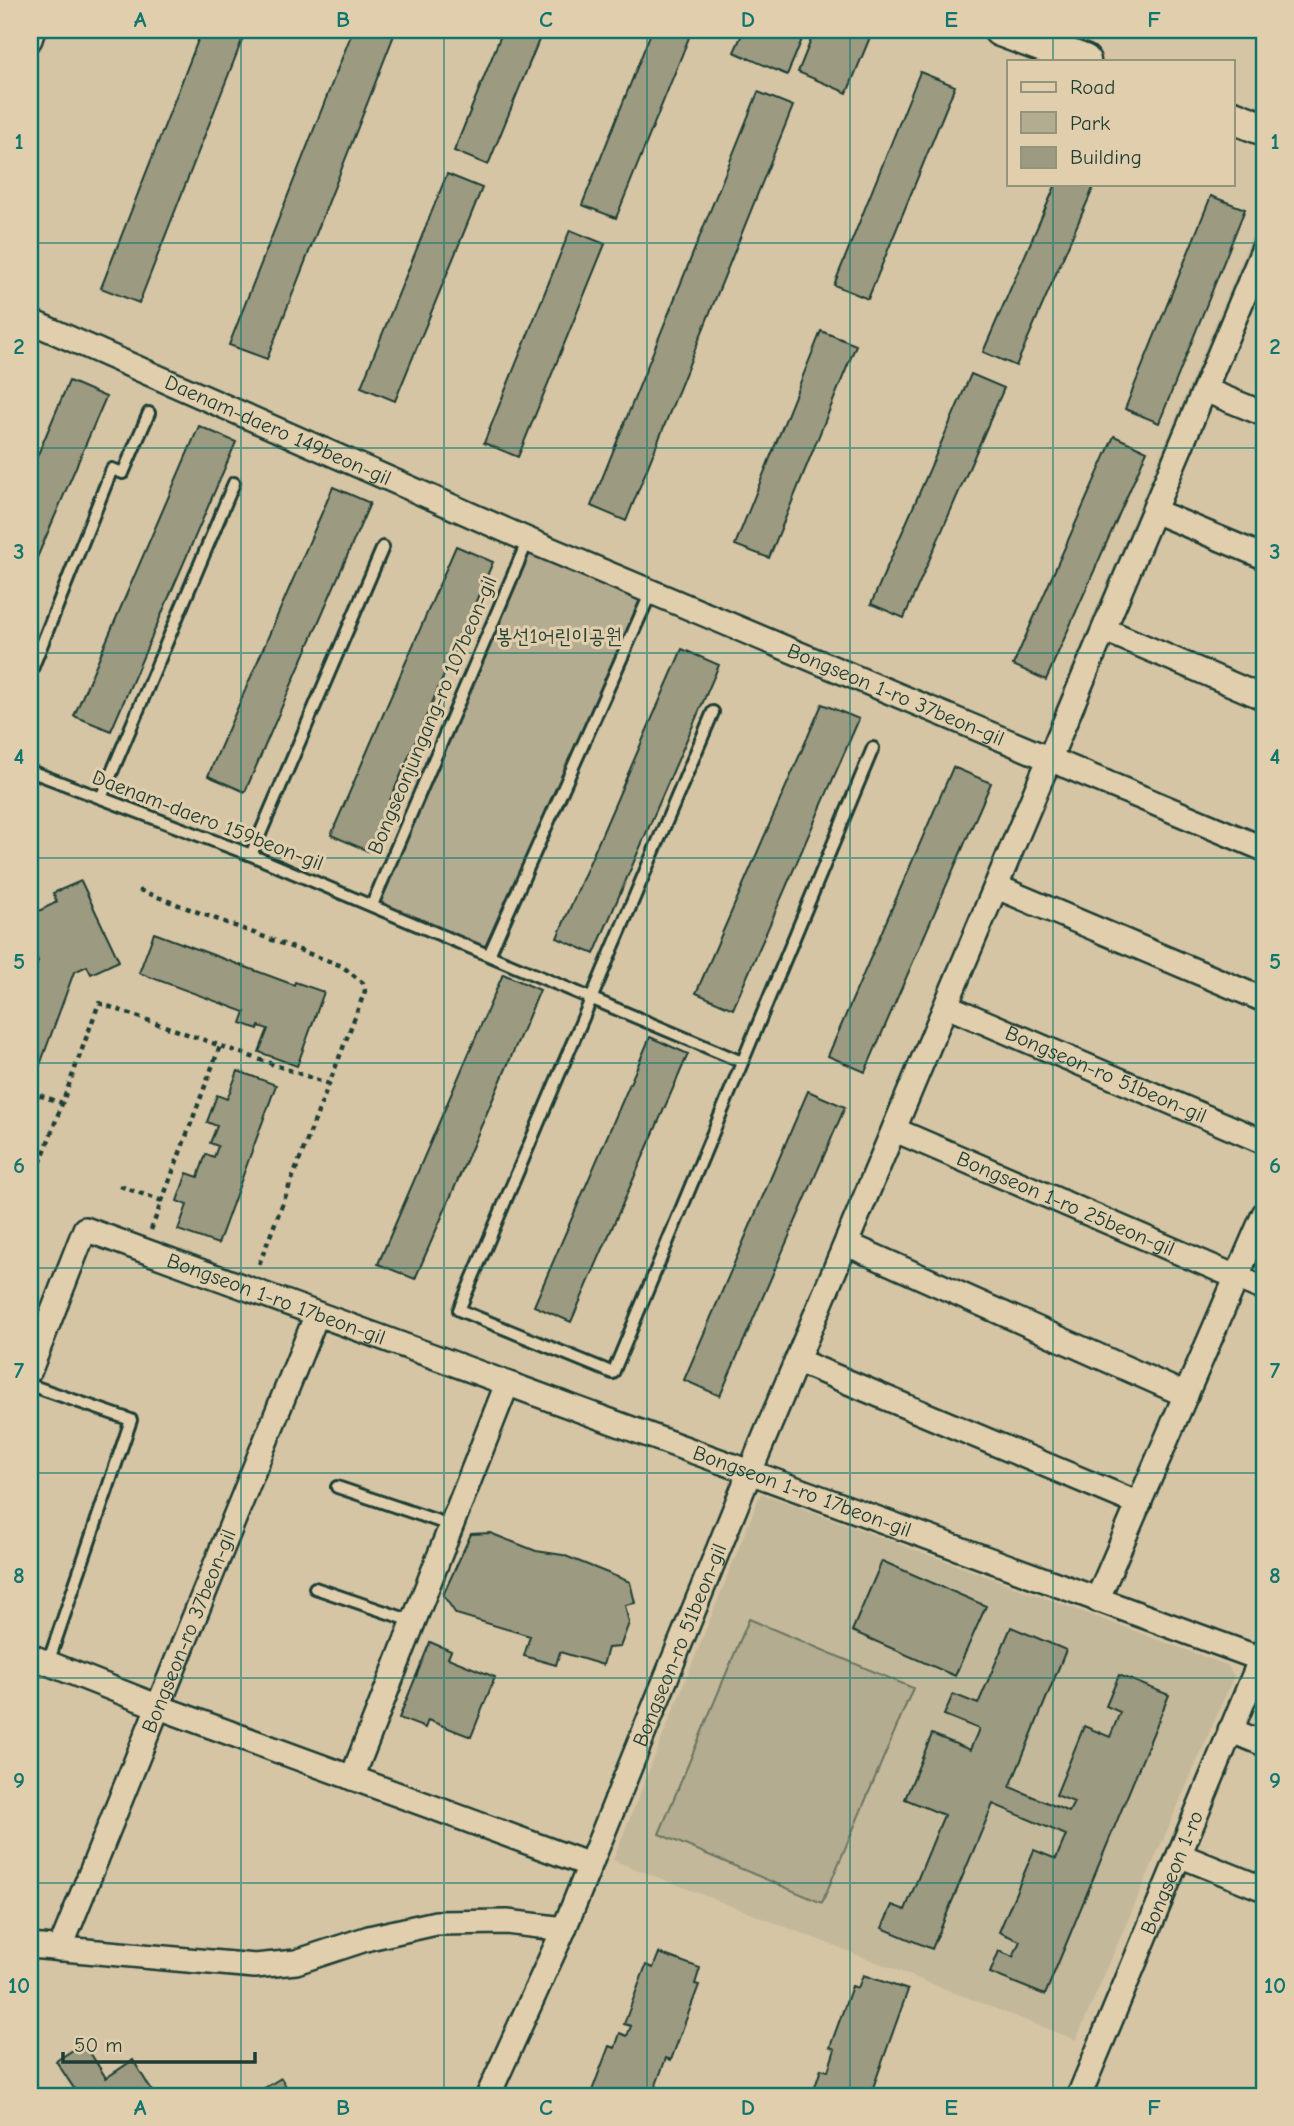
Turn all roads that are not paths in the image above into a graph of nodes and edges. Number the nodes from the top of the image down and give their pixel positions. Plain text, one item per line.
1 (33, 30) edge
2 (1018, 33) edge
3 (30, 39) edge
4 (1082, 60) edge
5 (1234, 117) edge
6 (1264, 129) edge
7 (1264, 248) edge
8 (30, 321) edge
9 (1205, 390) junction
10 (149, 412) dead end
11 (1264, 414) edge
12 (234, 482) dead end
13 (1154, 511) junction
14 (528, 540) junction
15 (383, 547) dead end
16 (1264, 557) edge
17 (651, 592) junction
18 (1105, 630) junction
19 (30, 674) edge
20 (1264, 698) edge
21 (713, 712) dead end
22 (873, 748) dead end
23 (1051, 759) junction
24 (30, 771) edge
25 (101, 798) junction
26 (1264, 849) edge
27 (251, 855) junction
28 (997, 887) junction
29 (372, 905) junction
30 (489, 955) junction
31 (592, 998) junction
32 (1264, 1000) edge
33 (947, 1006) junction
34 (742, 1062) junction
35 (895, 1130) junction
36 (1264, 1142) edge
37 (1264, 1214) edge
38 (847, 1244) junction
39 (1237, 1277) junction
40 (1264, 1289) edge
41 (317, 1314) junction
42 (798, 1361) junction
43 (30, 1370) edge
44 (508, 1384) junction
45 (30, 1385) edge
46 (1182, 1404) junction
47 (749, 1474) junction
48 (337, 1487) dead end
49 (1139, 1504) junction
50 (450, 1525) junction
51 (315, 1588) dead end
52 (1097, 1600) junction
53 (412, 1621) junction
54 (1262, 1655) edge
55 (39, 1660) edge
56 (159, 1707) junction
57 (1230, 1730) junction
58 (1264, 1744) edge
59 (352, 1778) junction
60 (1179, 1855) junction
61 (590, 1864) junction
62 (1264, 1889) edge
63 (564, 1929) junction
64 (30, 1946) edge
65 (60, 1950) junction
66 (488, 2096) edge
67 (1079, 2096) edge

1 - 3 street
2 - 4 street
5 - 6 street
7 - 9 street, Bongseon-ro 51beon-gil
8 - 14 street, Daenam-daero 149beon-gil
9 - 11 street
9 - 13 street, Bongseon-ro 51beon-gil
10 - 19 lane
12 - 25 lane
13 - 16 street
13 - 18 street, Bongseon-ro 51beon-gil
14 - 17 street, Bongseon 1-ro 37beon-gil
14 - 29 lane, Bongseonjungang-ro 107beon-gil
15 - 27 lane
17 - 23 street, Bongseon 1-ro 37beon-gil
17 - 30 lane
18 - 20 street
18 - 23 street, Bongseon-ro 51beon-gil
21 - 31 lane
22 - 34 lane
23 - 26 street, Bongseon 1-ro 37beon-gil
23 - 28 street, Bongseon-ro 51beon-gil
24 - 25 lane, Daenam-daero 159beon-gil
25 - 27 lane, Daenam-daero 159beon-gil
27 - 29 lane, Daenam-daero 159beon-gil
28 - 32 street
28 - 33 street, Bongseon-ro 51beon-gil
29 - 30 lane, Daenam-daero 159beon-gil
30 - 31 lane, Daenam-daero 159beon-gil
31 - 34 lane, Daenam-daero 159beon-gil
31 - 34 lane
33 - 35 street, Bongseon-ro 51beon-gil
33 - 36 street, Bongseon-ro 51beon-gil
35 - 38 street, Bongseon-ro 51beon-gil
35 - 39 street, Bongseon 1-ro 25beon-gil
37 - 39 street
38 - 42 street, Bongseon-ro 51beon-gil
38 - 46 street
39 - 40 street, Bongseon 1-ro 25beon-gil
39 - 46 street
41 - 43 street, Bongseon 1-ro 17beon-gil
41 - 44 street, Bongseon 1-ro 17beon-gil
41 - 56 street, Bongseon-ro 37beon-gil
42 - 47 street, Bongseon-ro 51beon-gil
42 - 49 street
44 - 47 street, Bongseon 1-ro 17beon-gil
44 - 50 street
45 - 55 lane
46 - 49 street
47 - 52 street, Bongseon 1-ro 17beon-gil
47 - 61 street, Bongseon-ro 51beon-gil
48 - 50 lane
49 - 52 street
50 - 53 street
51 - 53 lane
52 - 54 street, Bongseon 1-ro 17beon-gil
53 - 59 street
54 - 57 street, Bongseon 1-ro
55 - 56 street
56 - 59 street
56 - 65 street, Bongseon-ro 37beon-gil
57 - 58 street
57 - 60 street, Bongseon 1-ro
59 - 61 street
60 - 62 street
60 - 67 street, Bongseon 1-ro
61 - 63 street, Bongseon-ro 51beon-gil
63 - 65 street
63 - 66 street, Bongseon-ro 51beon-gil
64 - 65 street

